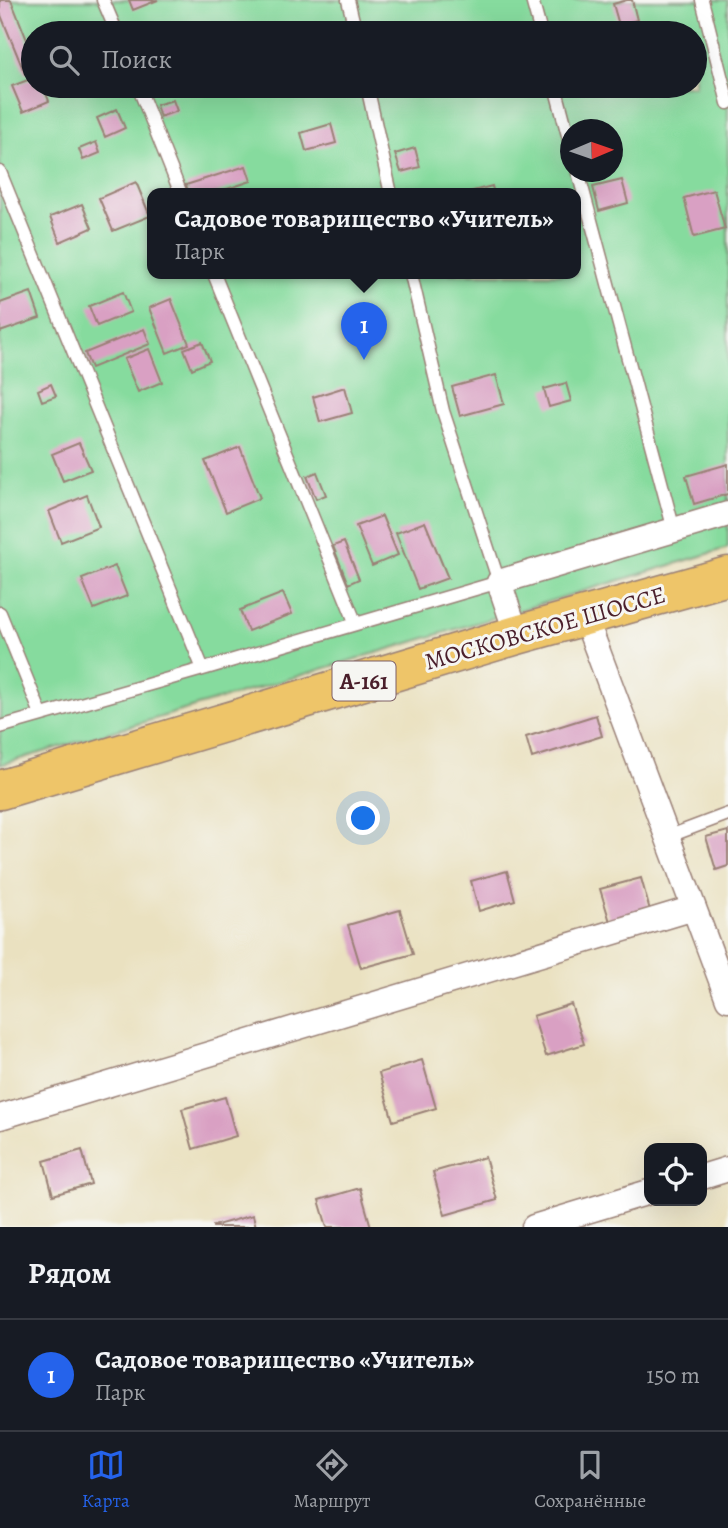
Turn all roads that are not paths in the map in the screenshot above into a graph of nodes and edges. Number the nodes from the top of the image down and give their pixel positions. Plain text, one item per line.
1 (103, 0) edge
2 (348, 0) edge
3 (532, 0) edge
4 (702, 0) edge
5 (112, 21) edge
6 (353, 21) edge
7 (538, 21) edge
8 (143, 98) edge
9 (370, 98) edge
10 (558, 98) edge
11 (728, 103) edge
12 (564, 119) edge
13 (0, 172) edge
14 (581, 182) edge
15 (179, 188) edge
16 (390, 188) edge
17 (216, 279) edge
18 (412, 279) edge
19 (728, 514) edge
20 (674, 530) junction
21 (728, 576) edge
22 (499, 582) junction
23 (0, 613) edge
24 (585, 617) junction
25 (356, 625) junction
26 (517, 635) junction
27 (203, 669) junction
28 (41, 714) junction
29 (0, 727) edge
30 (0, 790) edge
31 (728, 814) edge
32 (667, 837) junction
33 (694, 908) junction
34 (728, 999) edge
35 (0, 1117) edge
36 (728, 1169) edge
37 (707, 1175) edge
38 (644, 1194) edge
39 (534, 1227) edge

1 - 5 lane
2 - 6 lane
3 - 7 lane
4 - 11 lane
8 - 15 lane
9 - 16 lane
10 - 12 lane
13 - 27 lane
14 - 20 lane
17 - 25 lane
18 - 22 lane
19 - 20 street
20 - 22 street
21 - 24 highway, МОСКОВСКОЕ ШОССЕ / А-161
22 - 25 lane
22 - 26 street
23 - 28 lane
24 - 26 highway, МОСКОВСКОЕ ШОССЕ / А-161
24 - 32 street
25 - 27 lane
26 - 30 highway, МОСКОВСКОЕ ШОССЕ / А-161
27 - 28 lane
28 - 29 lane
31 - 32 lane
32 - 33 street
33 - 34 street
33 - 35 street
36 - 37 street
38 - 39 street

